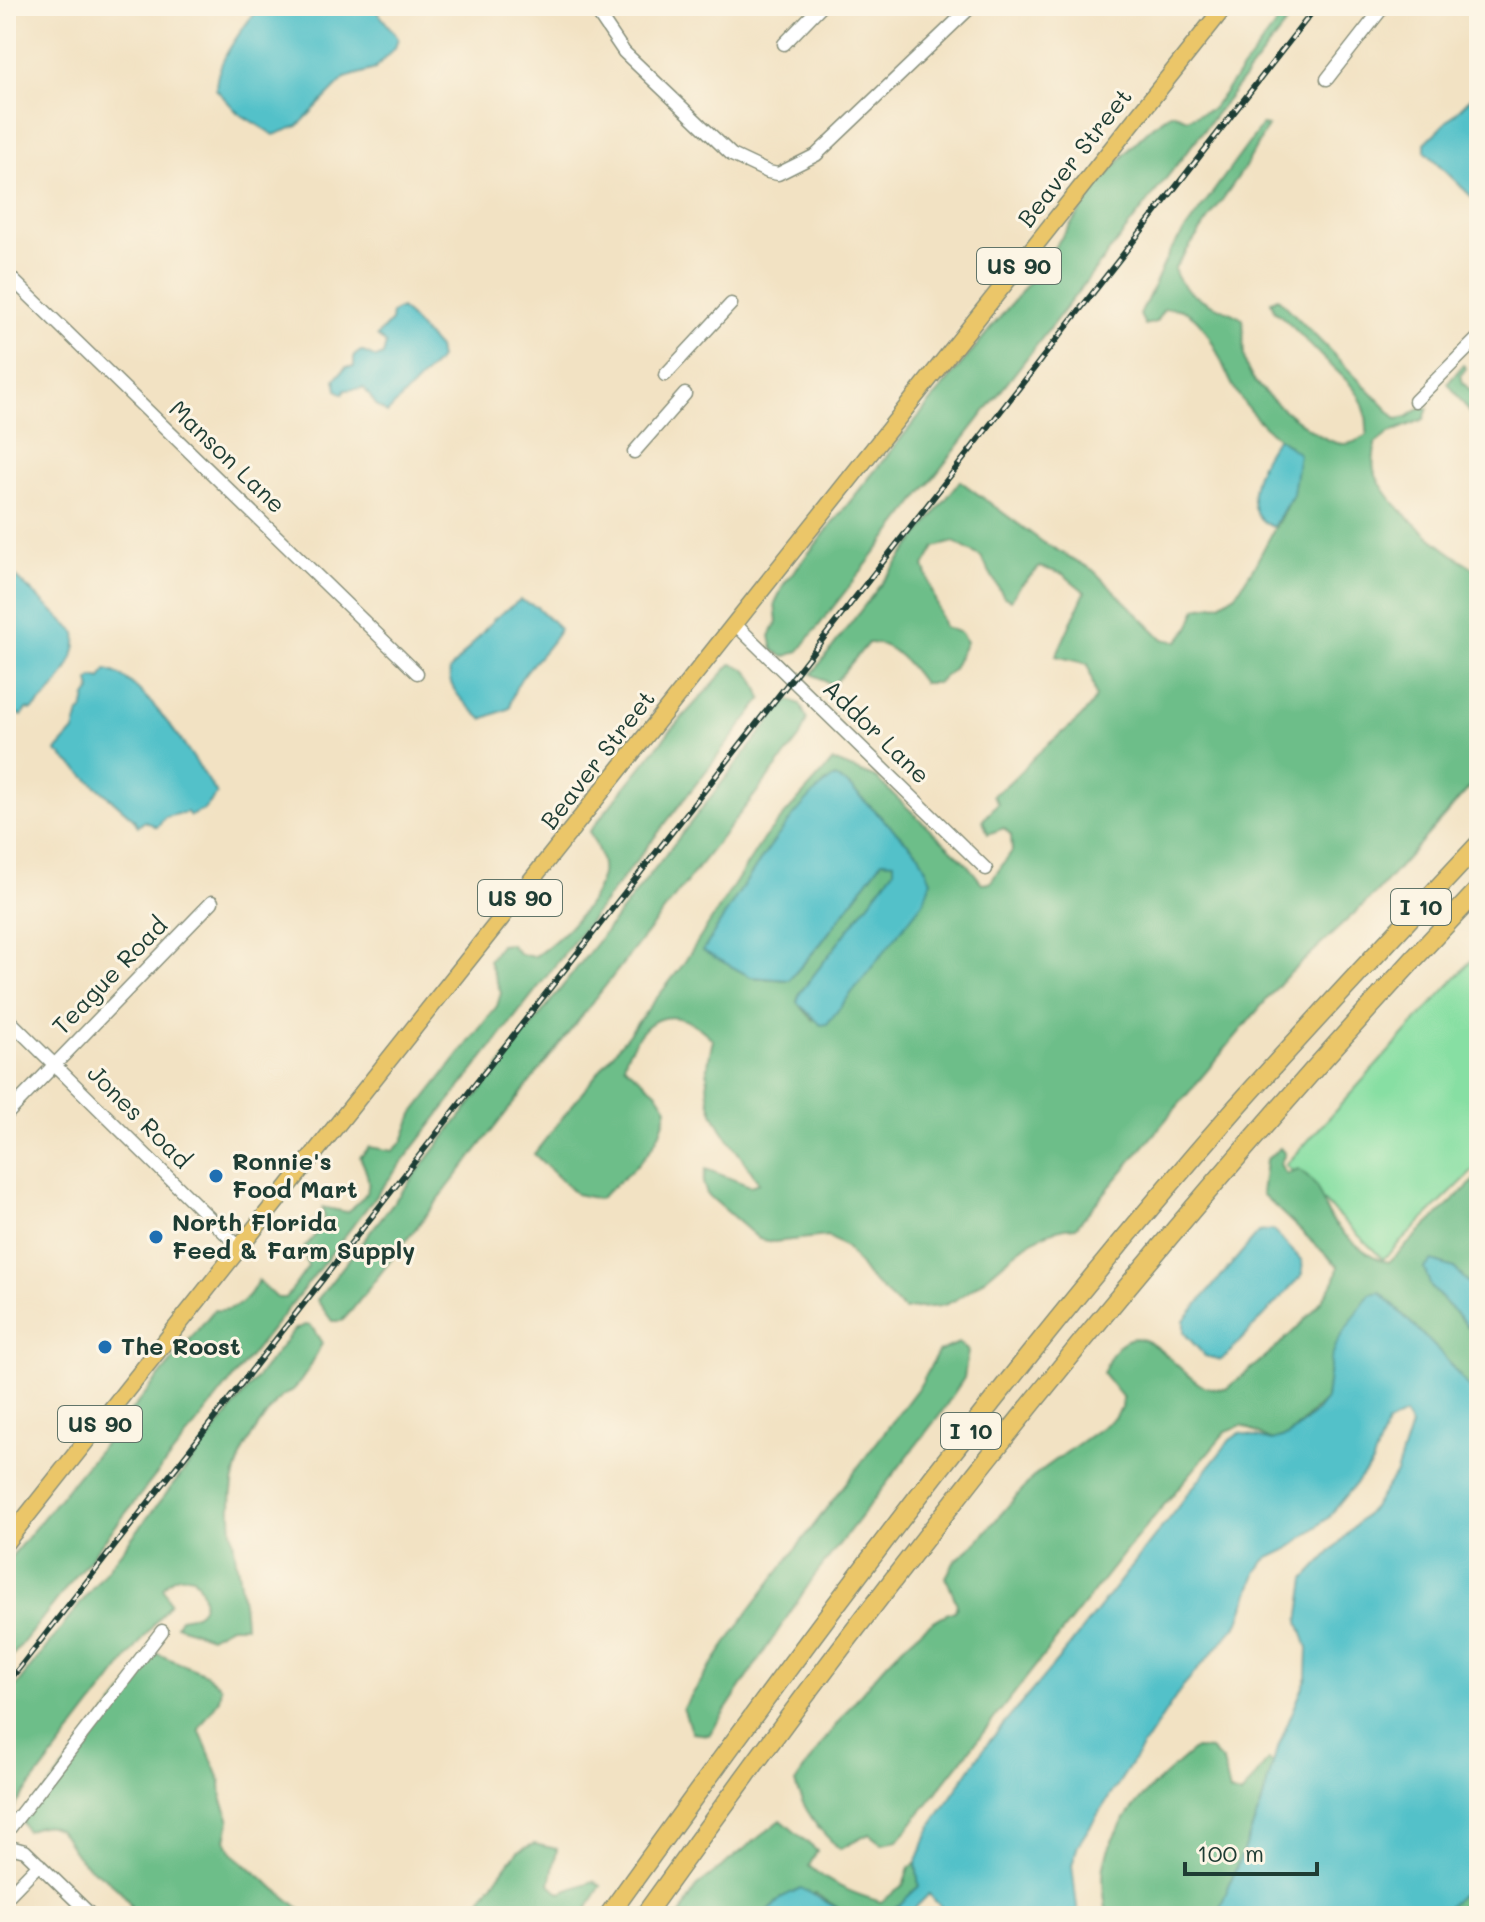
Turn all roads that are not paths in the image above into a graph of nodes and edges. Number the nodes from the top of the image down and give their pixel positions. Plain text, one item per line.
1 (593, 6) edge
2 (821, 6) edge
3 (972, 6) edge
4 (1225, 6) edge
5 (1384, 6) edge
6 (784, 44) dead end
7 (1327, 79) dead end
8 (6, 273) edge
9 (731, 304) dead end
10 (1479, 337) edge
11 (665, 375) dead end
12 (685, 394) dead end
13 (1415, 401) dead end
14 (634, 452) dead end
15 (736, 625) junction
16 (417, 673) dead end
17 (1479, 844) edge
18 (986, 869) dead end
19 (1479, 889) edge
20 (212, 902) dead end
21 (6, 1017) edge
22 (53, 1064) junction
23 (6, 1115) edge
24 (241, 1249) junction
25 (6, 1542) edge
26 (162, 1631) dead end
27 (6, 1833) edge
28 (6, 1846) edge
29 (39, 1864) junction
30 (6, 1898) edge
31 (92, 1916) edge
32 (608, 1916) edge
33 (644, 1916) edge

1 - 3 street
2 - 6 street
4 - 15 main road, Beaver Street / US 90
5 - 7 street
8 - 16 street, Manson Lane
9 - 11 street
10 - 13 street
12 - 14 street
15 - 18 street, Addor Lane
15 - 24 main road, Beaver Street / US 90
17 - 32 highway, I 10
19 - 33 highway, I 10
20 - 22 street, Teague Road
21 - 22 street, Jones Road
22 - 23 street, Teague Road
22 - 24 street, Jones Road
24 - 25 main road, Beaver Street / US 90
26 - 27 street
28 - 29 street
29 - 30 street
29 - 31 street

